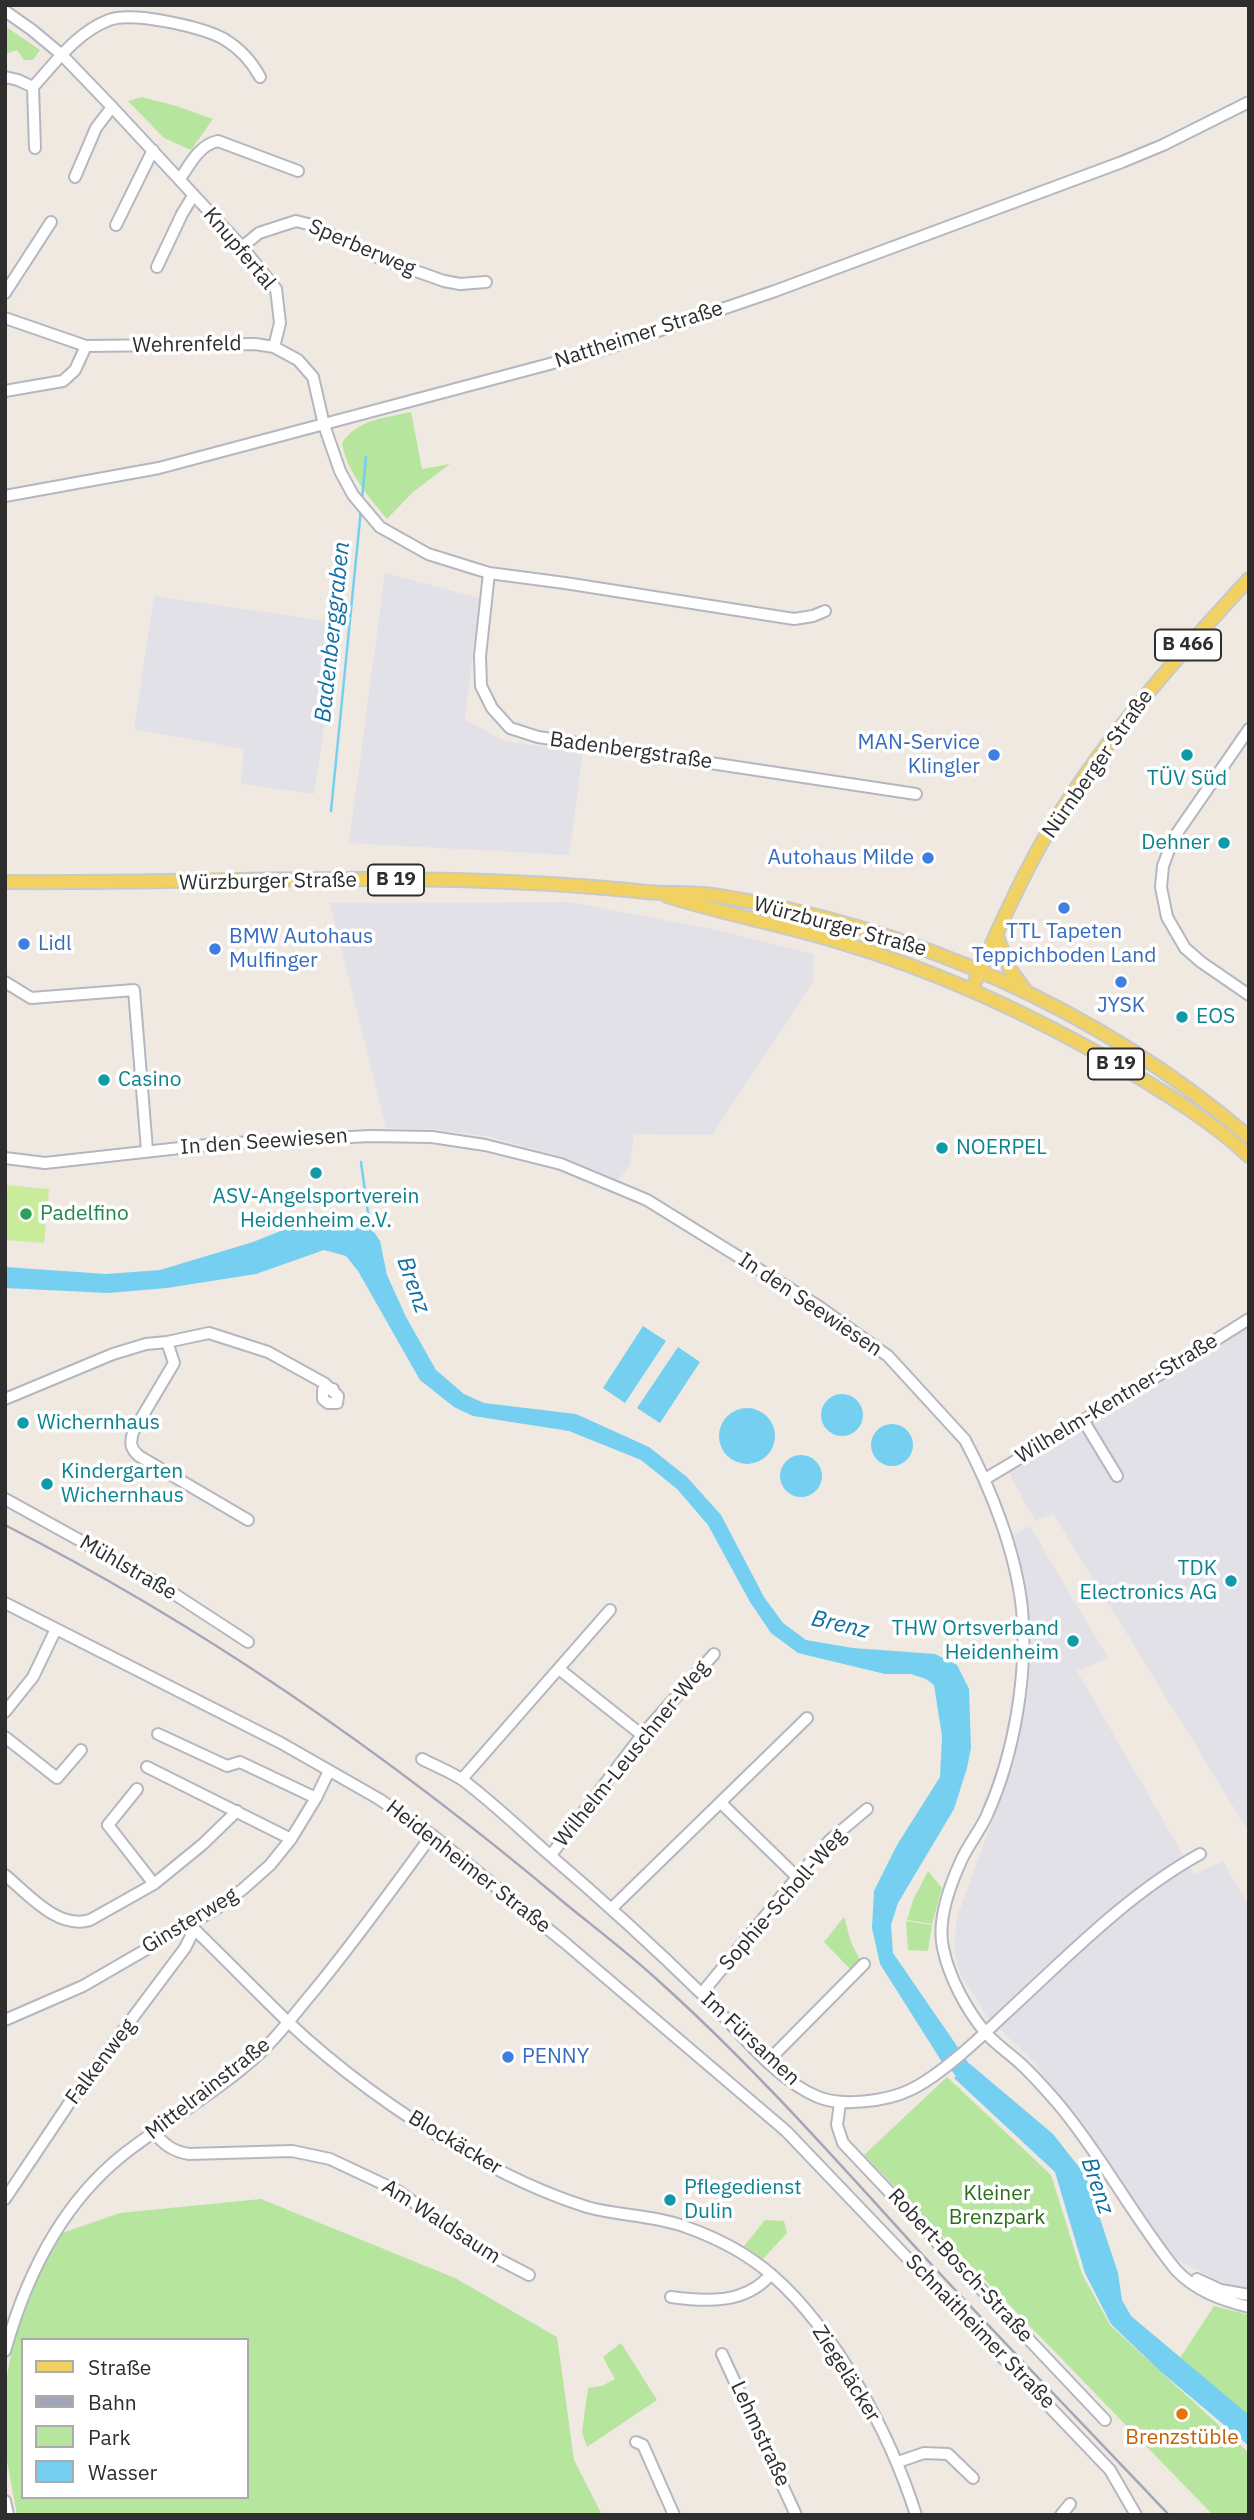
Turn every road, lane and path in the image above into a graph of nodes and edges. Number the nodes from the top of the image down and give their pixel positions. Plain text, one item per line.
1 (5, 11) edge
2 (62, 55) junction
3 (5, 77) edge
4 (260, 77) dead end
5 (33, 87) junction
6 (1249, 102) edge
7 (112, 107) junction
8 (35, 148) dead end
9 (153, 150) junction
10 (298, 171) dead end
11 (75, 177) dead end
12 (180, 179) junction
13 (193, 195) junction
14 (51, 222) dead end
15 (116, 225) dead end
16 (242, 247) junction
17 (157, 267) dead end
18 (486, 282) dead end
19 (5, 293) edge
20 (5, 318) edge
21 (86, 346) junction
22 (274, 346) junction
23 (5, 391) edge
24 (324, 425) junction
25 (5, 496) edge
26 (489, 573) junction
27 (1249, 579) edge
28 (825, 611) dead end
29 (1249, 729) edge
30 (916, 794) dead end
31 (5, 882) edge
32 (656, 893) junction
33 (996, 934) junction
34 (980, 971) junction
35 (5, 982) edge
36 (972, 989) junction
37 (1025, 990) junction
38 (1249, 995) edge
39 (1249, 1137) edge
40 (147, 1150) junction
41 (1249, 1156) edge
42 (5, 1158) edge
43 (1249, 1319) edge
44 (167, 1342) junction
45 (333, 1389) dead end
46 (5, 1399) edge
47 (1083, 1420) junction
48 (1117, 1476) dead end
49 (985, 1479) junction
50 (5, 1499) edge
51 (248, 1520) dead end
52 (5, 1603) edge
53 (610, 1609) dead end
54 (57, 1629) junction
55 (248, 1642) dead end
56 (714, 1654) dead end
57 (559, 1669) junction
58 (5, 1712) edge
59 (807, 1718) dead end
60 (158, 1734) dead end
61 (642, 1735) junction
62 (5, 1737) edge
63 (81, 1750) dead end
64 (422, 1759) dead end
65 (147, 1767) dead end
66 (329, 1771) junction
67 (462, 1779) junction
68 (137, 1789) dead end
69 (316, 1798) junction
70 (721, 1803) junction
71 (866, 1809) dead end
72 (237, 1811) junction
73 (432, 1835) junction
74 (291, 1839) junction
75 (1200, 1854) dead end
76 (551, 1855) junction
77 (5, 1875) edge
78 (797, 1877) junction
79 (154, 1884) junction
80 (612, 1908) junction
81 (189, 1924) junction
82 (864, 1964) dead end
83 (702, 1993) junction
84 (5, 2020) edge
85 (289, 2022) junction
86 (986, 2033) junction
87 (768, 2061) junction
88 (841, 2103) junction
89 (153, 2132) junction
90 (813, 2157) joint
91 (5, 2199) edge
92 (1166, 2257) junction
93 (771, 2274) junction
94 (529, 2275) dead end
95 (788, 2291) joint
96 (1249, 2295) edge
97 (671, 2297) dead end
98 (1249, 2307) edge
99 (5, 2351) edge
100 (722, 2354) dead end
101 (1105, 2420) dead end
102 (636, 2442) dead end
103 (898, 2462) junction
104 (973, 2478) dead end
105 (5, 2501) edge
106 (1070, 2504) dead end
107 (8, 2515) edge
108 (674, 2515) edge
109 (796, 2515) edge
110 (916, 2515) edge
111 (1061, 2515) edge
112 (1136, 2515) edge

1 - 2 street, Knupfertal
2 - 4 street
2 - 5 street
2 - 7 street, Knupfertal
3 - 5 street
5 - 8 street
6 - 24 street, Nattheimer Straße
7 - 9 street, Knupfertal
7 - 11 street
9 - 12 street, Knupfertal
9 - 15 street
10 - 12 street
12 - 13 street, Knupfertal
13 - 16 street, Knupfertal
13 - 17 street, Knupfertal
14 - 19 street
16 - 18 street, Sperberweg
16 - 22 street, Knupfertal
20 - 21 street, Wehrenfeld
21 - 22 street, Wehrenfeld
21 - 23 street
22 - 24 street
24 - 25 street, Nattheimer Straße
24 - 26 street
26 - 28 street
26 - 30 street, Badenbergstraße
27 - 33 main road, Nürnberger Straße / B 466
29 - 38 street
31 - 32 main road, Würzburger Straße / B 19
32 - 34 main road, Würzburger Straße / B 19
32 - 36 main road, Würzburger Straße / B 19
33 - 34 main road, Nürnberger Straße / B 466
33 - 37 main road, B 19
34 - 36 main road, B 466
34 - 37 main road, B 19
35 - 40 street
36 - 41 main road, B 19
37 - 39 main road, B 19
40 - 42 street, In den Seewiesen
40 - 49 street, In den Seewiesen
43 - 47 street, Wilhelm-Kentner-Straße
44 - 45 street
44 - 46 street
44 - 51 street
47 - 48 street
47 - 49 street, Wilhelm-Kentner-Straße
49 - 86 street, In den Seewiesen
50 - 55 street, Mühlstraße
52 - 54 street, Heidenheimer Straße
53 - 57 street
54 - 58 street
54 - 66 street, Heidenheimer Straße
56 - 61 street, Wilhelm-Leuschner-Weg
57 - 61 street
57 - 67 street
59 - 70 street
60 - 69 street
61 - 76 street, Wilhelm-Leuschner-Weg
62 - 63 street
64 - 67 street, Im Fürsamen
65 - 72 street
66 - 69 street, Ginsterweg
66 - 73 street, Heidenheimer Straße
67 - 76 street, Im Fürsamen
68 - 79 street
69 - 74 street, Ginsterweg
70 - 78 street
70 - 80 street
71 - 78 street, Sophie-Scholl-Weg
72 - 74 street
72 - 79 street
73 - 85 street, Mittelrainstraße
73 - 90 street, Heidenheimer Straße
74 - 81 street, Ginsterweg
75 - 86 street, Im Fürsamen
76 - 80 street, Im Fürsamen
77 - 79 street
78 - 83 street, Sophie-Scholl-Weg
80 - 83 street, Im Fürsamen
81 - 84 street, Ginsterweg
81 - 85 street, Blockäcker
81 - 91 street, Falkenweg
82 - 87 street
83 - 87 street, Im Fürsamen
85 - 89 street, Mittelrainstraße
85 - 93 street, Blockäcker
86 - 88 street, Im Fürsamen
86 - 92 street, In den Seewiesen
87 - 88 street, Im Fürsamen
88 - 101 street, Robert-Bosch-Straße
89 - 94 street, Am Waldsaum
89 - 99 street, Mittelrainstraße
90 - 112 street, Schnaitheimer Straße
92 - 96 street, In den Seewiesen
92 - 98 street, In den Seewiesen
93 - 95 street, Blockäcker
93 - 97 street
95 - 103 street, Ziegeläcker
100 - 109 street, Lehmstraße
102 - 108 street
103 - 104 street
103 - 110 street, Ziegeläcker
105 - 107 street
106 - 111 street

